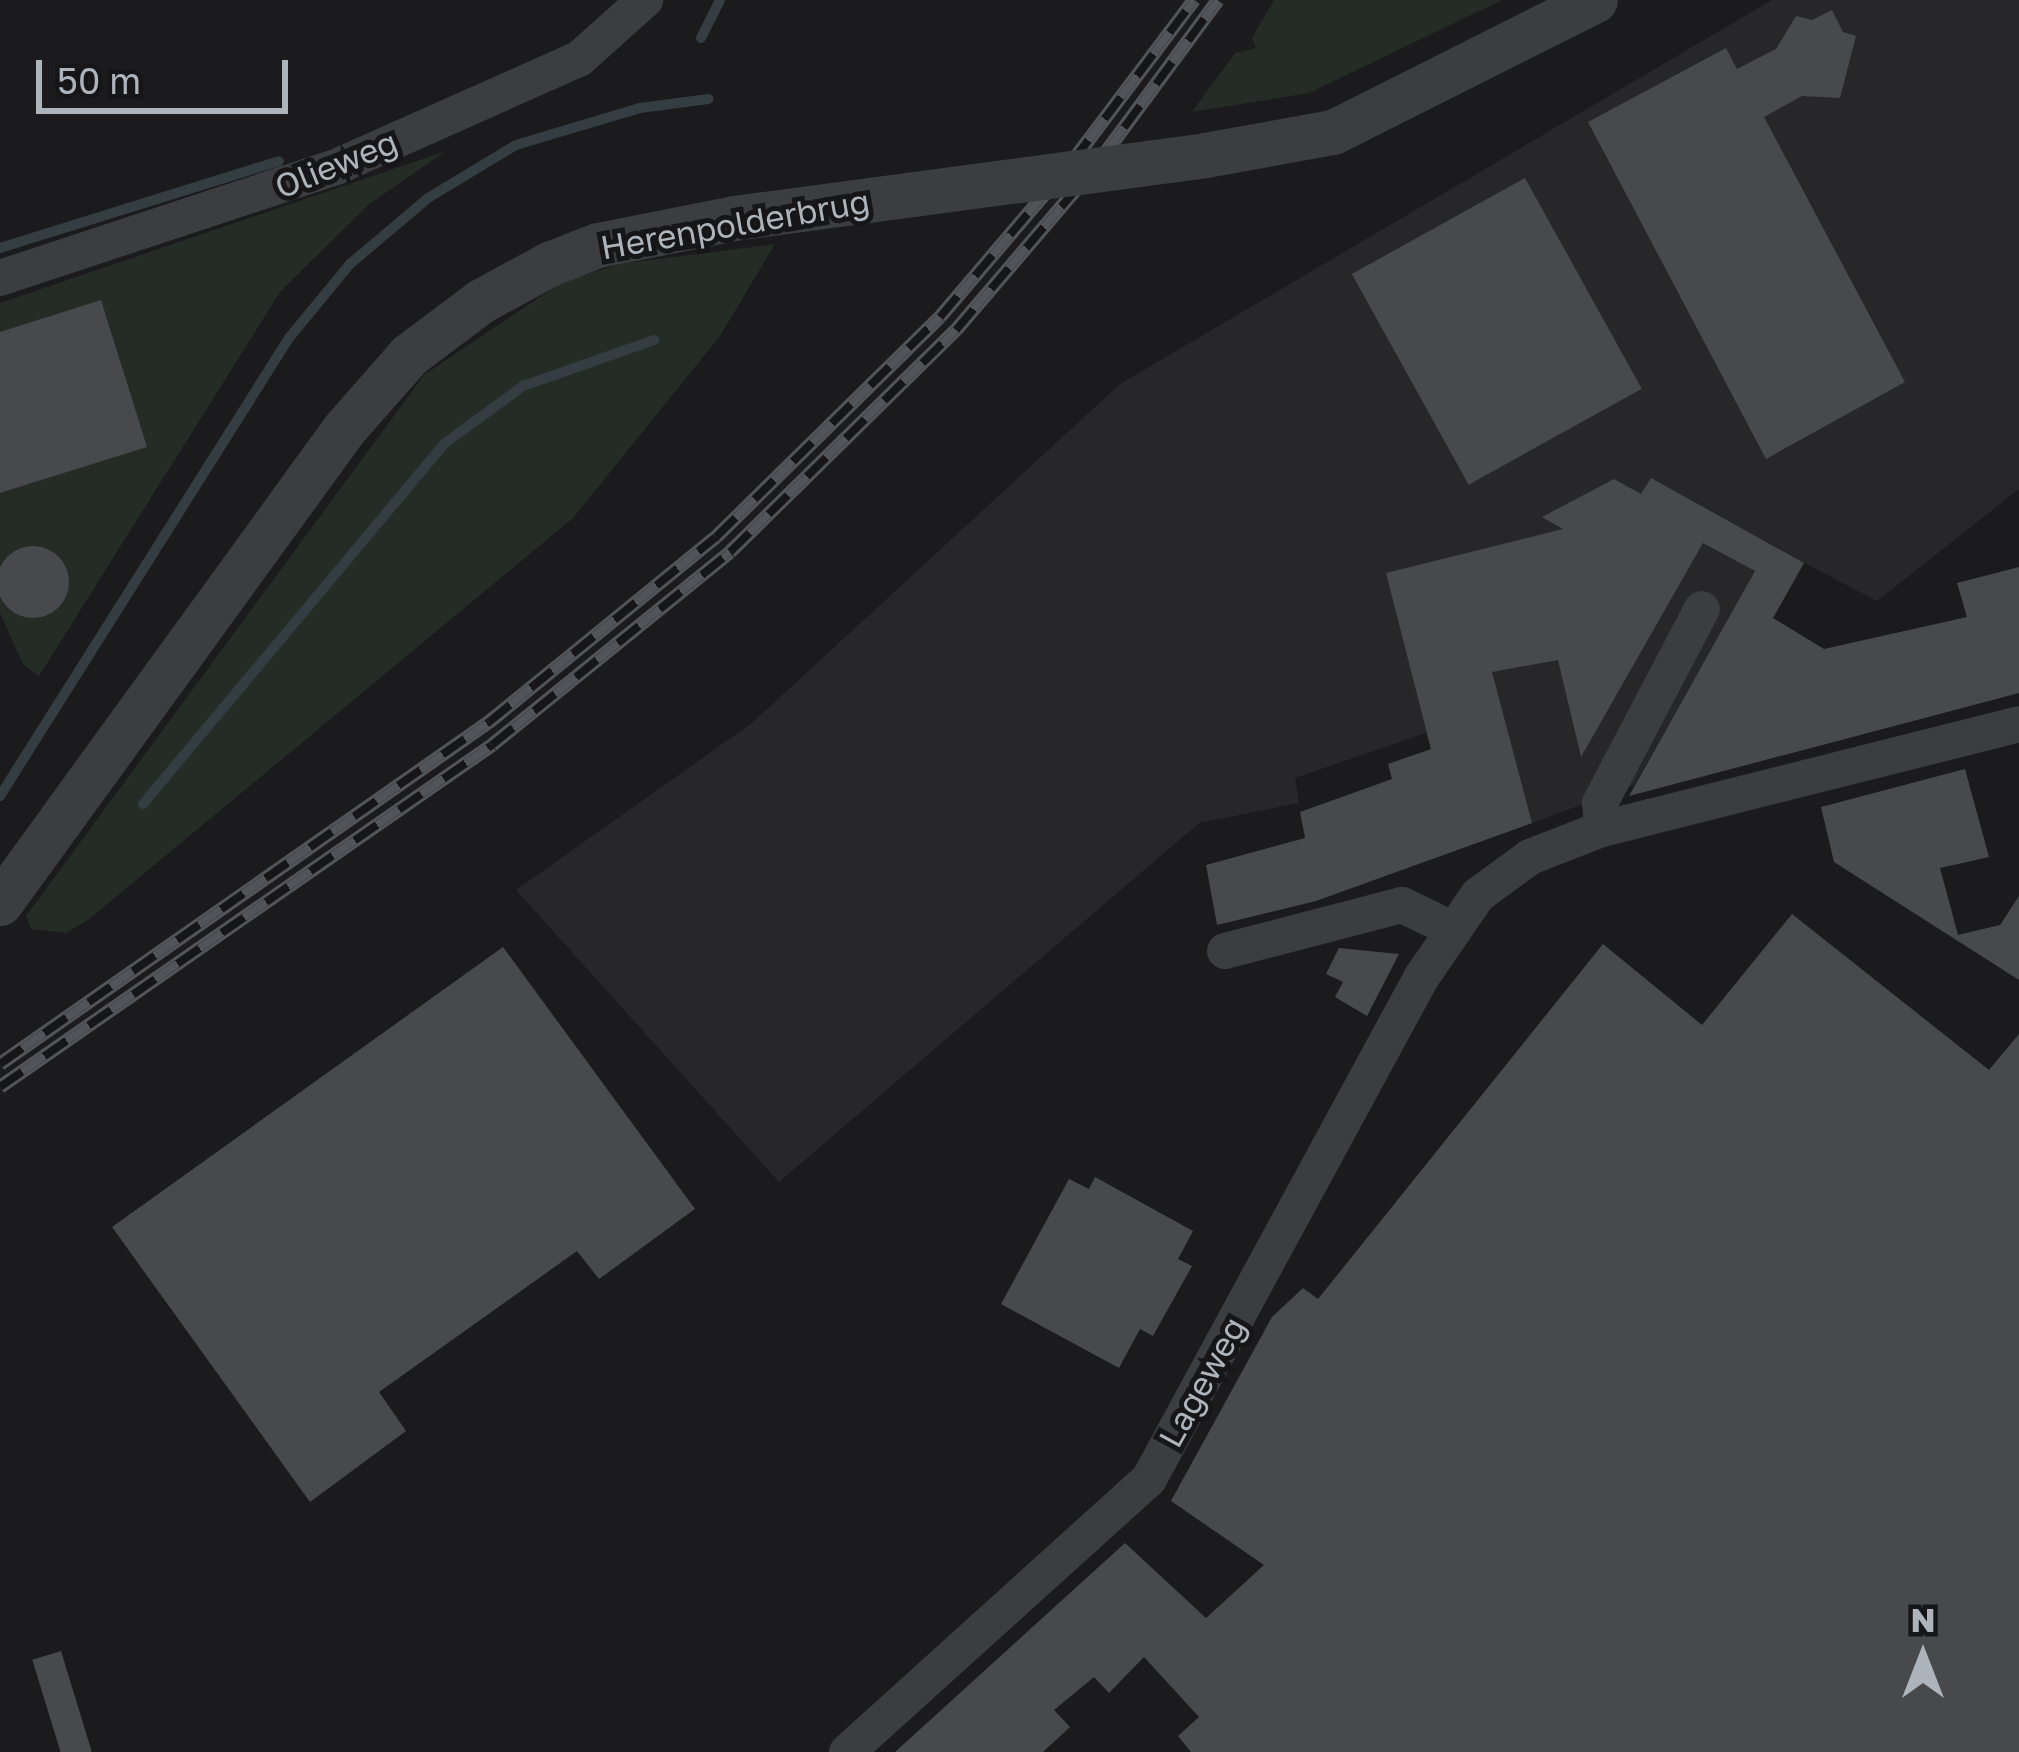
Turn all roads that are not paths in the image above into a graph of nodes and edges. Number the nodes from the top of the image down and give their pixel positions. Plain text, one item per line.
1 (645, 0) edge
2 (1595, 0) edge
3 (0, 278) edge
4 (1702, 609) dead end
5 (2019, 724) edge
6 (1602, 829) junction
7 (0, 903) edge
8 (1450, 928) junction
9 (1225, 951) dead end
10 (847, 1752) edge

1 - 3 street, Olieweg
2 - 7 street, Herenpolderbrug, bridge
4 - 6 street
5 - 6 street, Lageweg
6 - 8 street, Lageweg
8 - 9 street
8 - 10 street, Lageweg

